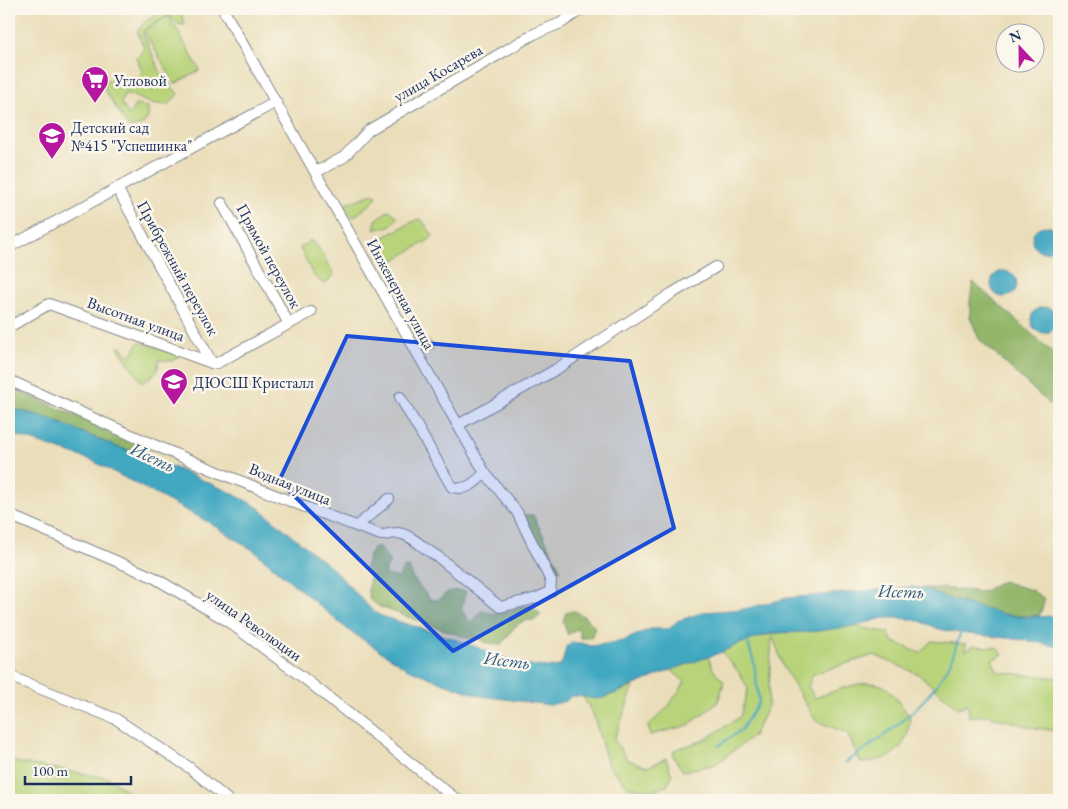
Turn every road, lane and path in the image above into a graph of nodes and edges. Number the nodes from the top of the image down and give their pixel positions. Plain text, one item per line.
1 (224, 9) edge
2 (582, 9) edge
3 (276, 102) junction
4 (316, 172) junction
5 (116, 188) junction
6 (222, 203) dead end
7 (9, 247) edge
8 (716, 267) dead end
9 (311, 312) dead end
10 (289, 324) junction
11 (9, 327) edge
12 (212, 363) junction
13 (9, 380) edge
14 (400, 397) dead end
15 (458, 425) junction
16 (485, 473) junction
17 (389, 499) dead end
18 (9, 515) edge
19 (357, 526) junction
20 (550, 592) joint
21 (9, 676) edge
22 (228, 800) edge
23 (457, 800) edge

1 - 3 street, Инженерная улица
2 - 4 street, улица Косарева
3 - 4 street, Инженерная улица
3 - 5 street
4 - 15 street, Инженерная улица
5 - 7 street
5 - 12 street, Прибрежный переулок
6 - 10 street, Прямой переулок
8 - 15 street
9 - 10 street
10 - 12 street
11 - 12 street, Высотная улица
13 - 19 street, Водная улица
14 - 16 street
15 - 16 street, Инженерная улица
16 - 20 street, Инженерная улица
17 - 19 street
18 - 23 street, улица Революции
19 - 20 street, Водная улица
21 - 22 street

